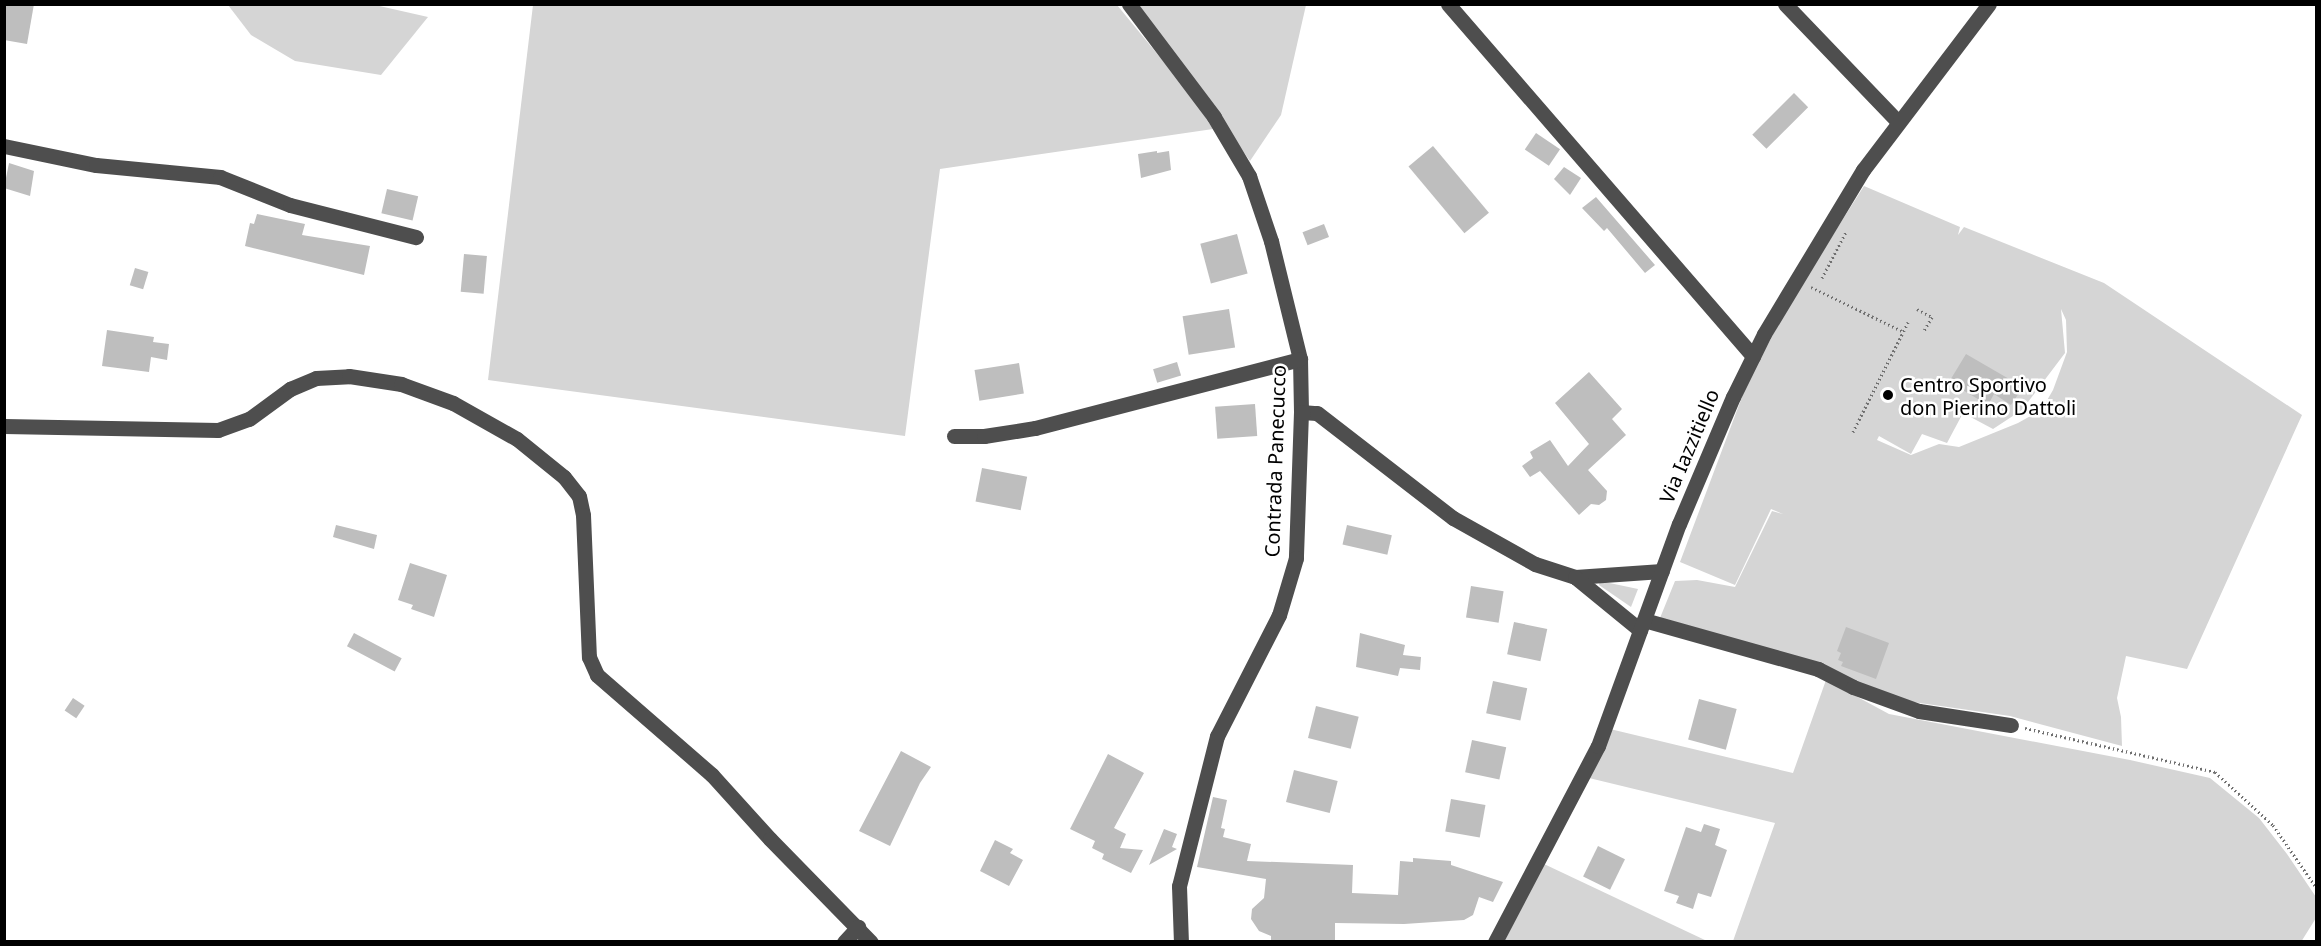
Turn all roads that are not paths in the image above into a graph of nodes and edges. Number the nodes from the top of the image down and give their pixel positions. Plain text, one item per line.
1 (1129, 4) edge
2 (1448, 4) edge
3 (1785, 4) edge
4 (1989, 4) edge
5 (1898, 122) junction
6 (4, 146) edge
7 (417, 237) dead end
8 (1753, 356) junction
9 (1300, 359) junction
10 (1301, 412) junction
11 (4, 426) edge
12 (954, 436) dead end
13 (1662, 571) junction
14 (1575, 577) junction
15 (1642, 625) junction
16 (2011, 725) road end
17 (858, 927) junction
18 (844, 942) edge
19 (871, 942) edge
20 (1181, 942) edge
21 (1495, 942) edge

1 - 9 street, Contrada Panecucco
2 - 8 street
3 - 5 street
4 - 5 street, Via Iazzitiello
5 - 8 street, Via Iazzitiello
6 - 7 street
8 - 13 street, Via Iazzitiello
9 - 10 street, Contrada Panecucco
9 - 12 street
10 - 14 street
10 - 20 street, Contrada Panecucco
11 - 17 street
13 - 14 street
13 - 15 street, Via Iazzitiello
14 - 15 street
15 - 16 street
15 - 21 street, Via Iazzitiello
17 - 18 street
17 - 19 street

